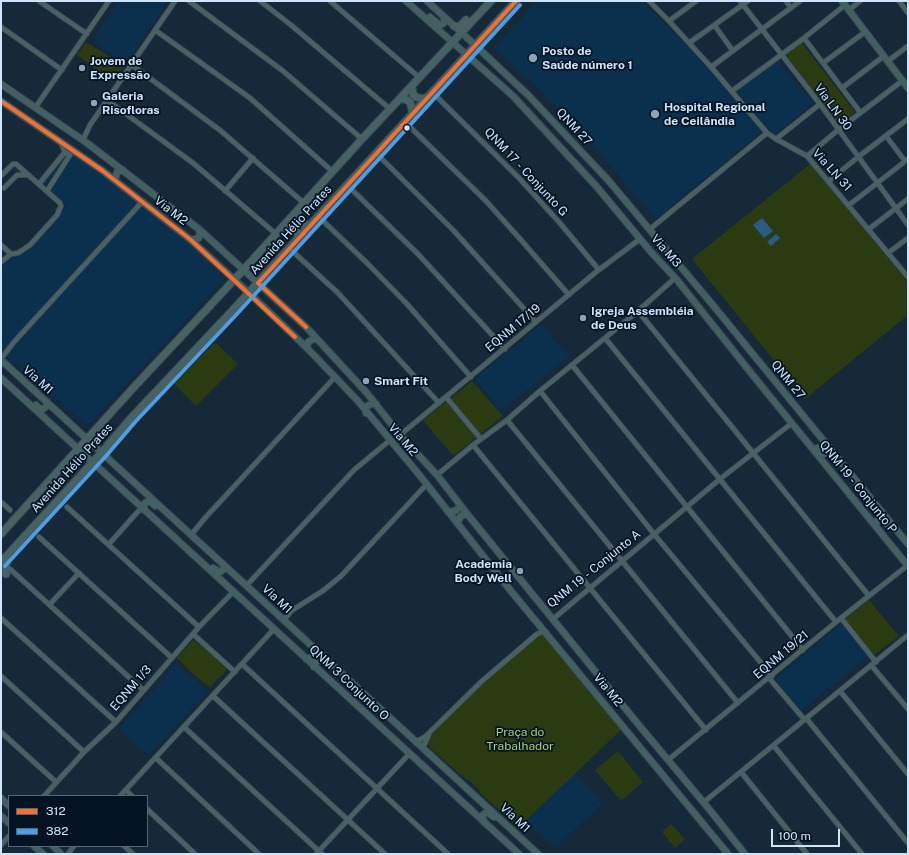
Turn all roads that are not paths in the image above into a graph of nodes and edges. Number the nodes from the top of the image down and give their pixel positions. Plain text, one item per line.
1 (39, 1) edge
2 (109, 1) edge
3 (175, 1) edge
4 (189, 1) edge
5 (260, 1) edge
6 (330, 1) edge
7 (490, 1) edge
8 (516, 1) edge
9 (649, 1) edge
10 (696, 1) edge
11 (748, 1) edge
12 (786, 1) edge
13 (800, 1) edge
14 (860, 1) edge
15 (899, 1) edge
16 (407, 2) edge
17 (427, 2) edge
18 (742, 3) edge
19 (846, 5) edge
20 (791, 8) junction
21 (908, 13) edge
22 (444, 17) junction
23 (669, 21) junction
24 (454, 26) junction
25 (715, 26) junction
26 (1, 27) edge
27 (155, 30) junction
28 (762, 30) junction
29 (462, 32) junction
30 (865, 32) junction
31 (87, 34) junction
32 (804, 38) junction
33 (452, 42) junction
34 (689, 43) junction
35 (476, 46) junction
36 (908, 46) edge
37 (734, 51) junction
38 (781, 54) junction
39 (467, 55) junction
40 (886, 58) junction
41 (823, 62) junction
42 (132, 65) junction
43 (711, 67) junction
44 (62, 70) junction
45 (490, 75) junction
46 (420, 78) junction
47 (902, 81) junction
48 (2, 87) edge
49 (412, 87) junction
50 (842, 88) junction
51 (908, 88) edge
52 (732, 91) junction
53 (525, 93) junction
54 (430, 94) junction
55 (400, 99) junction
56 (107, 100) junction
57 (1, 101) edge
58 (820, 104) junction
59 (35, 108) junction
60 (390, 109) junction
61 (860, 112) junction
62 (413, 114) junction
63 (908, 119) edge
64 (405, 122) junction
65 (838, 130) junction
66 (767, 133) junction
67 (886, 136) junction
68 (362, 139) junction
69 (776, 139) junction
70 (83, 140) junction
71 (61, 143) junction
72 (65, 152) junction
73 (376, 153) junction
74 (807, 156) junction
75 (858, 157) junction
76 (253, 158) junction
77 (906, 160) edge
78 (112, 161) junction
79 (123, 170) junction
80 (103, 171) junction
81 (333, 172) junction
82 (29, 175) junction
83 (1, 176) edge
84 (115, 180) junction
85 (829, 181) junction
86 (877, 183) junction
87 (39, 184) junction
88 (347, 185) junction
89 (4, 188) dead end
90 (225, 191) junction
91 (47, 192) junction
92 (908, 199) edge
93 (142, 202) junction
94 (305, 204) junction
95 (849, 205) junction
96 (895, 208) junction
97 (298, 211) junction
98 (318, 216) junction
99 (311, 224) junction
100 (908, 225) edge
101 (284, 226) junction
102 (650, 229) junction
103 (869, 229) junction
104 (200, 230) junction
105 (276, 234) junction
106 (299, 236) junction
107 (908, 238) edge
108 (640, 239) junction
109 (191, 240) junction
110 (1, 245) edge
111 (289, 248) junction
112 (888, 253) junction
113 (11, 254) junction
114 (1, 262) edge
115 (244, 270) junction
116 (599, 270) junction
117 (908, 277) edge
118 (676, 279) junction
119 (234, 280) junction
120 (258, 283) junction
121 (249, 293) junction
122 (569, 295) junction
123 (712, 304) junction
124 (638, 311) junction
125 (536, 322) junction
126 (605, 338) junction
127 (316, 339) junction
128 (307, 348) junction
129 (504, 349) junction
130 (1, 360) edge
131 (1, 365) edge
132 (572, 365) junction
133 (335, 377) junction
134 (471, 377) junction
135 (1, 378) edge
136 (22, 379) junction
137 (540, 391) junction
138 (16, 392) junction
139 (366, 392) junction
140 (446, 397) junction
141 (771, 398) junction
142 (358, 401) junction
143 (47, 402) junction
144 (439, 403) junction
145 (376, 404) junction
146 (366, 412) junction
147 (507, 420) junction
148 (807, 420) junction
149 (792, 424) junction
150 (400, 435) junction
151 (88, 439) junction
152 (481, 439) junction
153 (389, 441) junction
154 (473, 445) junction
155 (829, 447) junction
156 (78, 449) junction
157 (102, 452) junction
158 (754, 454) junction
159 (93, 462) junction
160 (437, 475) junction
161 (720, 480) junction
162 (426, 485) junction
163 (1, 502) edge
164 (460, 505) junction
165 (67, 507) dead end
166 (687, 507) junction
167 (143, 508) junction
168 (10, 510) dead end
169 (448, 512) junction
170 (468, 515) junction
171 (177, 522) junction
172 (457, 523) junction
173 (876, 526) junction
174 (1, 534) edge
175 (654, 534) junction
176 (191, 535) junction
177 (39, 537) dead end
178 (109, 544) junction
179 (908, 544) edge
180 (192, 553) junction
181 (3, 559) edge
182 (622, 561) junction
183 (223, 564) junction
184 (908, 566) edge
185 (8, 571) joint
186 (79, 573) junction
187 (247, 585) junction
188 (589, 587) junction
189 (233, 592) junction
190 (869, 596) junction
191 (50, 604) junction
192 (1, 618) edge
193 (841, 618) junction
194 (552, 619) junction
195 (284, 620) junction
196 (836, 622) junction
197 (539, 624) junction
198 (199, 627) junction
199 (274, 629) junction
200 (546, 631) junction
201 (193, 634) junction
202 (537, 634) junction
203 (906, 637) edge
204 (908, 643) edge
205 (315, 650) junction
206 (803, 650) junction
207 (325, 657) junction
208 (172, 658) junction
209 (306, 659) junction
210 (242, 664) junction
211 (874, 664) junction
212 (314, 667) junction
213 (235, 672) junction
214 (1, 676) edge
215 (770, 677) junction
216 (143, 690) junction
217 (840, 691) junction
218 (213, 696) junction
219 (738, 703) junction
220 (908, 709) edge
221 (805, 719) junction
222 (116, 722) junction
223 (638, 724) junction
224 (184, 727) junction
225 (644, 730) junction
226 (706, 730) junction
227 (431, 731) junction
228 (1, 732) edge
229 (629, 733) junction
230 (634, 739) junction
231 (415, 742) junction
232 (774, 746) junction
233 (423, 748) junction
234 (84, 752) junction
235 (410, 754) junction
236 (156, 758) junction
237 (668, 760) junction
238 (741, 772) junction
239 (908, 774) edge
240 (56, 782) junction
241 (376, 789) junction
242 (126, 790) junction
243 (452, 793) junction
244 (45, 795) edge
245 (121, 795) edge
246 (131, 795) edge
247 (479, 799) junction
248 (704, 802) junction
249 (148, 811) edge
250 (348, 820) junction
251 (501, 820) junction
252 (484, 821) junction
253 (728, 833) junction
254 (8, 837) edge
255 (733, 839) junction
256 (908, 843) edge
257 (1, 845) edge
258 (720, 845) junction
259 (35, 847) edge
260 (125, 847) edge
261 (319, 853) edge
262 (43, 854) edge
263 (133, 854) edge
264 (195, 854) edge
265 (259, 854) edge
266 (385, 854) edge
267 (448, 854) edge
268 (519, 854) edge
269 (538, 854) edge
270 (728, 854) edge
271 (745, 854) edge
272 (807, 854) edge
273 (862, 854) edge

1 - 31 street
2 - 31 street
3 - 27 street
4 - 68 street
5 - 60 street
6 - 46 street
7 - 24 main road, Avenida Hélio Prates
7 - 29 main road, Avenida Hélio Prates
8 - 35 main road, Avenida Hélio Prates
9 - 23 street, Via LN 31
10 - 23 street
11 - 18 street
12 - 20 street
13 - 20 street
14 - 19 street
15 - 21 street
16 - 22 main road
16 - 33 main road
17 - 22 main road
18 - 25 street
18 - 28 street, Via LN 30
19 - 30 main road
19 - 32 street
20 - 28 street
22 - 24 main road
23 - 34 street, Via LN 31
24 - 29 main road
25 - 34 street
25 - 37 street
26 - 44 street
27 - 42 street
27 - 81 street
28 - 37 street
28 - 38 street, Via LN 30
29 - 33 main road, Avenida Hélio Prates
29 - 35 main road
30 - 40 main road
30 - 41 street
31 - 44 street
32 - 38 street
32 - 41 street
33 - 39 main road
33 - 46 main road, Avenida Hélio Prates
34 - 43 street, Via LN 31
35 - 39 main road, Avenida Hélio Prates
35 - 53 main road, QNM 27
36 - 40 street
37 - 43 street
38 - 52 street
38 - 58 street, Via LN 30
39 - 45 main road, Via M3
39 - 54 main road, Avenida Hélio Prates
40 - 47 main road
40 - 50 street
41 - 50 street
42 - 56 street
42 - 76 street
43 - 52 street, Via LN 31
44 - 59 street
45 - 53 main road
45 - 108 main road, Via M3
46 - 49 main road, Avenida Hélio Prates
47 - 51 main road
47 - 61 street
48 - 59 main road
49 - 54 main road
49 - 55 main road, Avenida Hélio Prates
50 - 61 street
52 - 66 street, Via LN 31
53 - 102 main road, QNM 27
54 - 62 main road, Avenida Hélio Prates
54 - 116 street, QNM 17 - Conjunto G
55 - 60 main road, Avenida Hélio Prates
55 - 62 main road
56 - 70 street
56 - 90 street
57 - 71 main road, Via M2
58 - 65 street, Via LN 30
58 - 69 street
59 - 70 main road
60 - 68 main road, Avenida Hélio Prates
61 - 65 street
62 - 64 main road, Avenida Hélio Prates
63 - 67 street
64 - 73 main road, Avenida Hélio Prates
64 - 122 street
65 - 74 street
65 - 75 street, Via LN 30
66 - 69 street, Via LN 31
66 - 102 street
67 - 75 street
67 - 77 street
68 - 81 main road, Avenida Hélio Prates
69 - 74 street, Via LN 31
70 - 78 main road
71 - 72 street
71 - 80 main road, Via M2
72 - 87 street
72 - 91 street
73 - 88 main road, Avenida Hélio Prates
73 - 125 street
74 - 85 street, Via LN 31
75 - 85 street
75 - 86 street, Via LN 30
76 - 90 street
76 - 94 street
77 - 86 street
78 - 79 main road
78 - 80 main road
79 - 84 main road
79 - 104 main road
80 - 84 main road, Via M2
81 - 94 main road, Avenida Hélio Prates
82 - 83 street
82 - 87 street
82 - 89 street
84 - 93 main road, Via M2
85 - 95 street, Via LN 31
86 - 95 street
86 - 96 street, Via LN 30
87 - 91 street
88 - 98 main road, Avenida Hélio Prates
88 - 129 street
90 - 105 street
91 - 113 street
92 - 96 street
93 - 109 main road, Via M2
93 - 130 street
94 - 97 main road, Avenida Hélio Prates
95 - 103 street, Via LN 31
96 - 100 street, Via LN 30
96 - 103 street
97 - 99 main road
97 - 101 main road, Avenida Hélio Prates
98 - 99 main road, Avenida Hélio Prates
98 - 134 street
99 - 106 main road, Avenida Hélio Prates
101 - 105 main road, Avenida Hélio Prates
101 - 106 main road
102 - 123 main road, QNM 27
103 - 112 street, Via LN 31
104 - 109 main road
104 - 115 main road
105 - 115 main road, Avenida Hélio Prates
106 - 111 main road, Avenida Hélio Prates
107 - 112 street
108 - 116 street, EQNM 17/19
108 - 118 main road, Via M3
109 - 119 main road, Via M2
110 - 113 street
111 - 120 main road, Avenida Hélio Prates
111 - 144 street
112 - 117 street, Via LN 31
113 - 114 street
115 - 119 main road, Avenida Hélio Prates
115 - 120 main road
116 - 122 street, EQNM 17/19
118 - 123 main road
118 - 124 street
118 - 141 main road
119 - 121 main road, Via M2
119 - 151 main road, Avenida Hélio Prates
120 - 121 main road, Avenida Hélio Prates
120 - 127 main road, Via M2
121 - 128 main road, Via M2
121 - 157 main road, Avenida Hélio Prates
122 - 125 street, EQNM 17/19
123 - 148 main road, QNM 27
124 - 126 street
124 - 158 street
125 - 129 street, EQNM 17/19
126 - 132 street
126 - 161 street
127 - 128 main road
127 - 139 main road, Via M2
128 - 133 main road, Via M2
129 - 134 street, EQNM 17/19
130 - 136 main road, Via M1
131 - 136 main road
132 - 137 street
132 - 166 street
133 - 142 main road, Via M2
133 - 176 street
134 - 140 street, EQNM 17/19
135 - 138 main road, Via M1
136 - 143 main road, Via M1
137 - 147 street
137 - 175 street
138 - 143 main road
138 - 156 main road, Via M1
139 - 142 main road
139 - 145 main road, Via M2
140 - 144 street, EQNM 17/19
140 - 152 street
141 - 148 main road
141 - 149 main road
142 - 146 main road, Via M2
143 - 151 main road, Via M1
144 - 150 street, EQNM 17/19
145 - 146 main road
145 - 150 main road, Via M2
146 - 153 main road, Via M2
147 - 152 street
147 - 182 street
148 - 155 main road, QNM 27
149 - 155 main road
149 - 158 street, QNM 19 - Conjunto A
149 - 173 main road, QNM 19 - Conjunto P
150 - 160 main road, Via M2
151 - 156 main road, Avenida Hélio Prates
151 - 157 main road, Via M1
152 - 154 street
153 - 162 main road, Via M2
153 - 187 street
154 - 160 street
154 - 188 street
155 - 179 main road, QNM 27
156 - 159 main road, Via M1
156 - 174 main road, Avenida Hélio Prates
157 - 159 main road, Avenida Hélio Prates
157 - 171 main road, Via M1
158 - 161 street, QNM 19 - Conjunto A
158 - 190 street
159 - 167 main road, Via M1
159 - 181 main road, Avenida Hélio Prates
160 - 164 main road, QNM 19 - Conjunto A
161 - 166 street, QNM 19 - Conjunto A
161 - 196 street
162 - 169 main road, Via M2
162 - 195 street
163 - 168 street
164 - 169 main road
164 - 170 main road, QNM 19 - Conjunto A
165 - 178 street
166 - 175 street, QNM 19 - Conjunto A
166 - 206 street
167 - 171 main road
167 - 178 street
167 - 180 main road, Via M1
169 - 172 main road, Via M2
170 - 172 main road
170 - 194 main road, QNM 19 - Conjunto A
171 - 176 main road, Via M1
172 - 197 main road, Via M2
173 - 179 main road
173 - 184 main road, QNM 19 - Conjunto P
175 - 182 street, QNM 19 - Conjunto A
175 - 215 street
176 - 183 main road, Via M1
177 - 186 street
178 - 198 street
180 - 183 main road
180 - 189 main road, Via M1
181 - 185 main road
182 - 188 street, QNM 19 - Conjunto A
182 - 219 street
183 - 187 main road, Via M1
184 - 190 street, EQNM 19/21
185 - 191 street
186 - 191 street
186 - 208 street
187 - 195 main road, Via M1
188 - 194 street, QNM 19 - Conjunto A
188 - 226 street
189 - 198 street, EQNM 1/3
189 - 199 main road, Via M1
190 - 193 street, EQNM 19/21
191 - 216 street
192 - 222 street
193 - 196 street, EQNM 19/21
193 - 211 street
194 - 223 main road
195 - 205 main road, Via M1
196 - 206 street, EQNM 19/21
197 - 200 main road, Via M2
197 - 202 street
198 - 201 street, EQNM 1/3
199 - 209 main road, QNM 3 Conjunto O
199 - 210 street
200 - 202 street
200 - 229 main road, Via M2
201 - 208 street, EQNM 1/3
201 - 213 street
202 - 227 street
203 - 204 street
203 - 211 street
205 - 207 main road, Via M1
205 - 209 main road
206 - 215 street, EQNM 19/21
207 - 212 main road
207 - 231 main road, Via M1
208 - 216 street, EQNM 1/3
209 - 212 main road, QNM 3 Conjunto O
210 - 213 street
210 - 241 street
211 - 217 street
211 - 220 street
212 - 235 main road, QNM 3 Conjunto O
213 - 218 street
214 - 234 street
215 - 219 street, EQNM 19/21
215 - 221 street
216 - 222 street, EQNM 1/3
217 - 221 street
217 - 239 street
218 - 224 street
218 - 250 street
219 - 226 street, EQNM 19/21
221 - 232 street
221 - 256 street
222 - 234 street, EQNM 1/3
223 - 225 main road
223 - 229 main road
224 - 236 street
224 - 261 street
225 - 230 main road
225 - 237 main road
226 - 237 street, EQNM 19/21
227 - 231 street
227 - 233 street
228 - 240 street
229 - 230 main road, Via M2
230 - 258 main road, Via M2
231 - 233 main road, Via M1
232 - 238 street
232 - 273 street
233 - 247 main road, Via M1
234 - 240 street, EQNM 1/3
235 - 241 street
235 - 243 main road, QNM 3 Conjunto O
236 - 242 street
236 - 265 street
237 - 248 main road
238 - 248 street
238 - 272 street
240 - 244 street, EQNM 1/3
241 - 250 street
241 - 267 street
242 - 245 street
242 - 246 street
243 - 247 main road
243 - 252 main road
247 - 251 main road, Via M1
248 - 253 main road
249 - 264 street
250 - 261 street
250 - 266 street
251 - 252 main road
251 - 269 main road, Via M1
252 - 268 main road
253 - 255 main road
253 - 258 main road
254 - 257 street
255 - 258 main road
255 - 271 main road
258 - 270 main road, Via M2
259 - 262 main road
260 - 263 street

